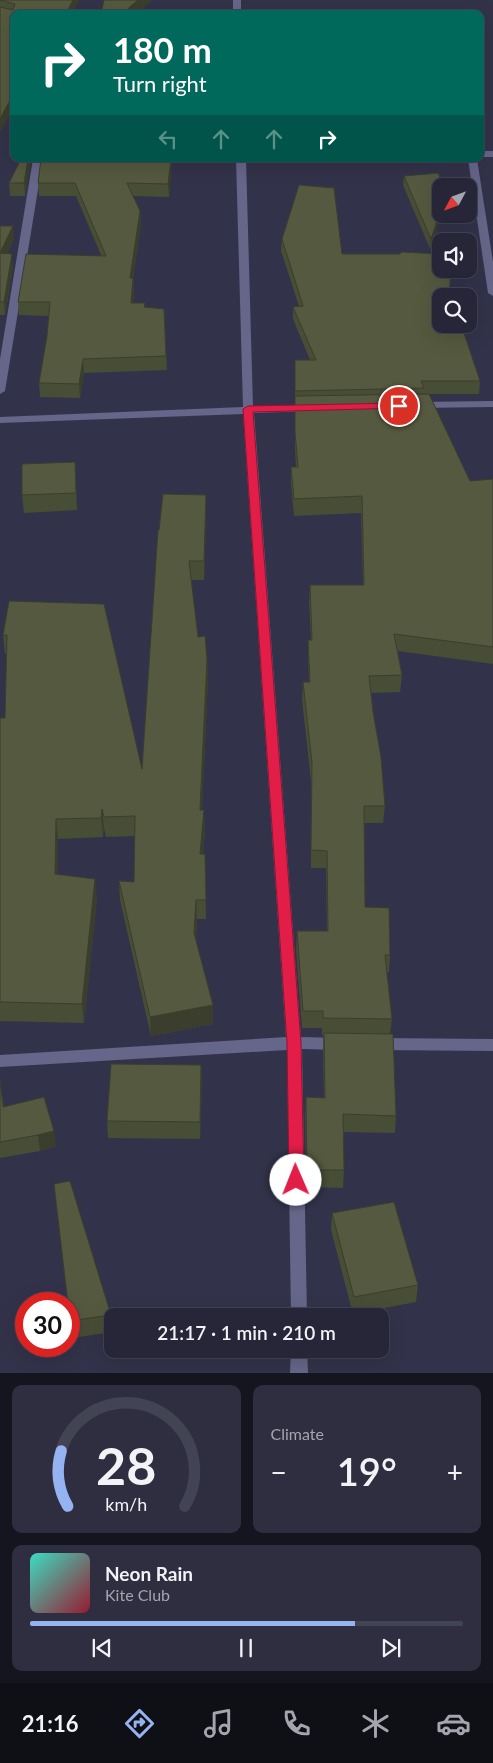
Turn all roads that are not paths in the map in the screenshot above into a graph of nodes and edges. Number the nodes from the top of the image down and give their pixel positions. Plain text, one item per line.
1 (38, 162) edge
2 (241, 162) edge
3 (473, 162) edge
4 (490, 259) edge
5 (493, 293) edge
6 (0, 391) edge
7 (493, 404) edge
8 (405, 406) edge
9 (326, 407) edge
10 (248, 409) junction
11 (0, 420) edge
12 (294, 1043) junction
13 (493, 1045) edge
14 (0, 1061) edge
15 (299, 1308) edge
16 (299, 1358) edge
17 (300, 1373) edge

1 - 6 street
2 - 10 street
3 - 4 street
4 - 5 street
7 - 8 street
9 - 10 street
10 - 11 street
10 - 12 street
12 - 13 street
12 - 14 street
12 - 15 street
16 - 17 street

